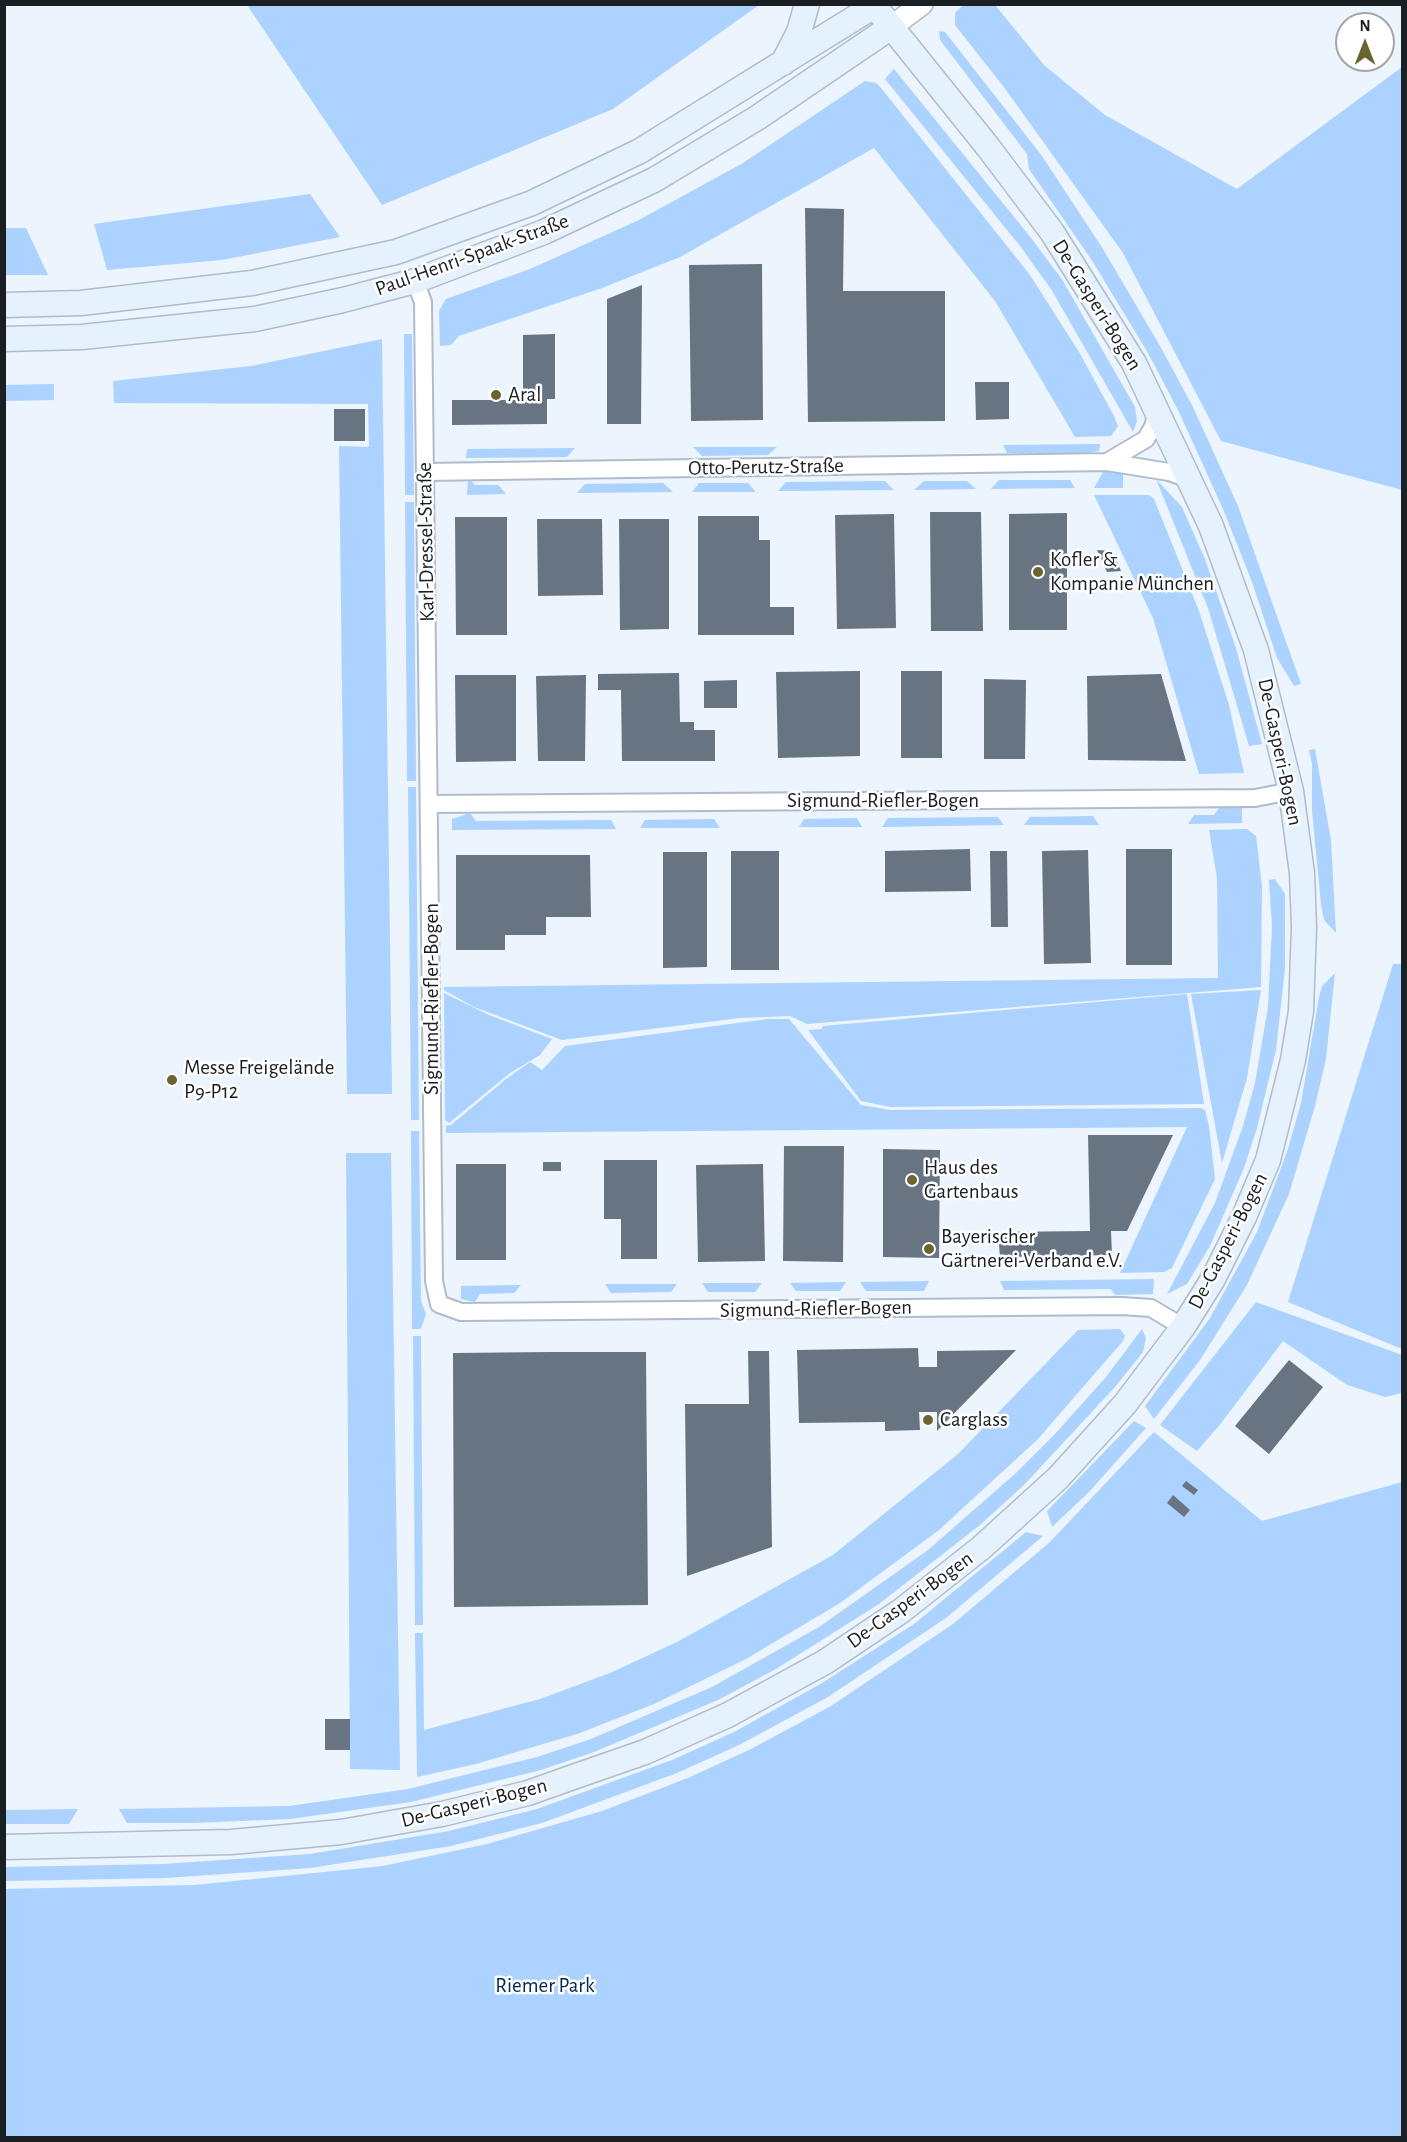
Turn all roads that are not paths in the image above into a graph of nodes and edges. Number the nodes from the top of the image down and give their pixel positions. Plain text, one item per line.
1 (807, 4) edge
2 (922, 4) edge
3 (874, 5) edge
4 (891, 27) junction
5 (782, 65) junction
6 (415, 281) junction
7 (4, 305) edge
8 (4, 339) edge
9 (1156, 408) junction
10 (1107, 462) junction
11 (425, 472) junction
12 (1192, 480) junction
13 (1291, 791) junction
14 (430, 804) junction
15 (1183, 1328) junction
16 (4, 1846) edge

1 - 5 main road
2 - 4 street
3 - 4 main road, De-Gasperi-Bogen
3 - 5 main road, Paul-Henri-Spaak-Straße
4 - 6 main road, Paul-Henri-Spaak-Straße
4 - 9 main road, De-Gasperi-Bogen
5 - 7 main road, Paul-Henri-Spaak-Straße
6 - 8 main road, Paul-Henri-Spaak-Straße
6 - 11 street, Karl-Dressel-Straße
9 - 10 street, Otto-Perutz-Straße
9 - 12 main road, De-Gasperi-Bogen
10 - 11 street, Otto-Perutz-Straße
10 - 12 street, Otto-Perutz-Straße
11 - 14 street, Karl-Dressel-Straße
12 - 13 main road, De-Gasperi-Bogen
13 - 14 street, Sigmund-Riefler-Bogen
13 - 15 main road, De-Gasperi-Bogen
14 - 15 street, Sigmund-Riefler-Bogen
15 - 16 main road, De-Gasperi-Bogen

